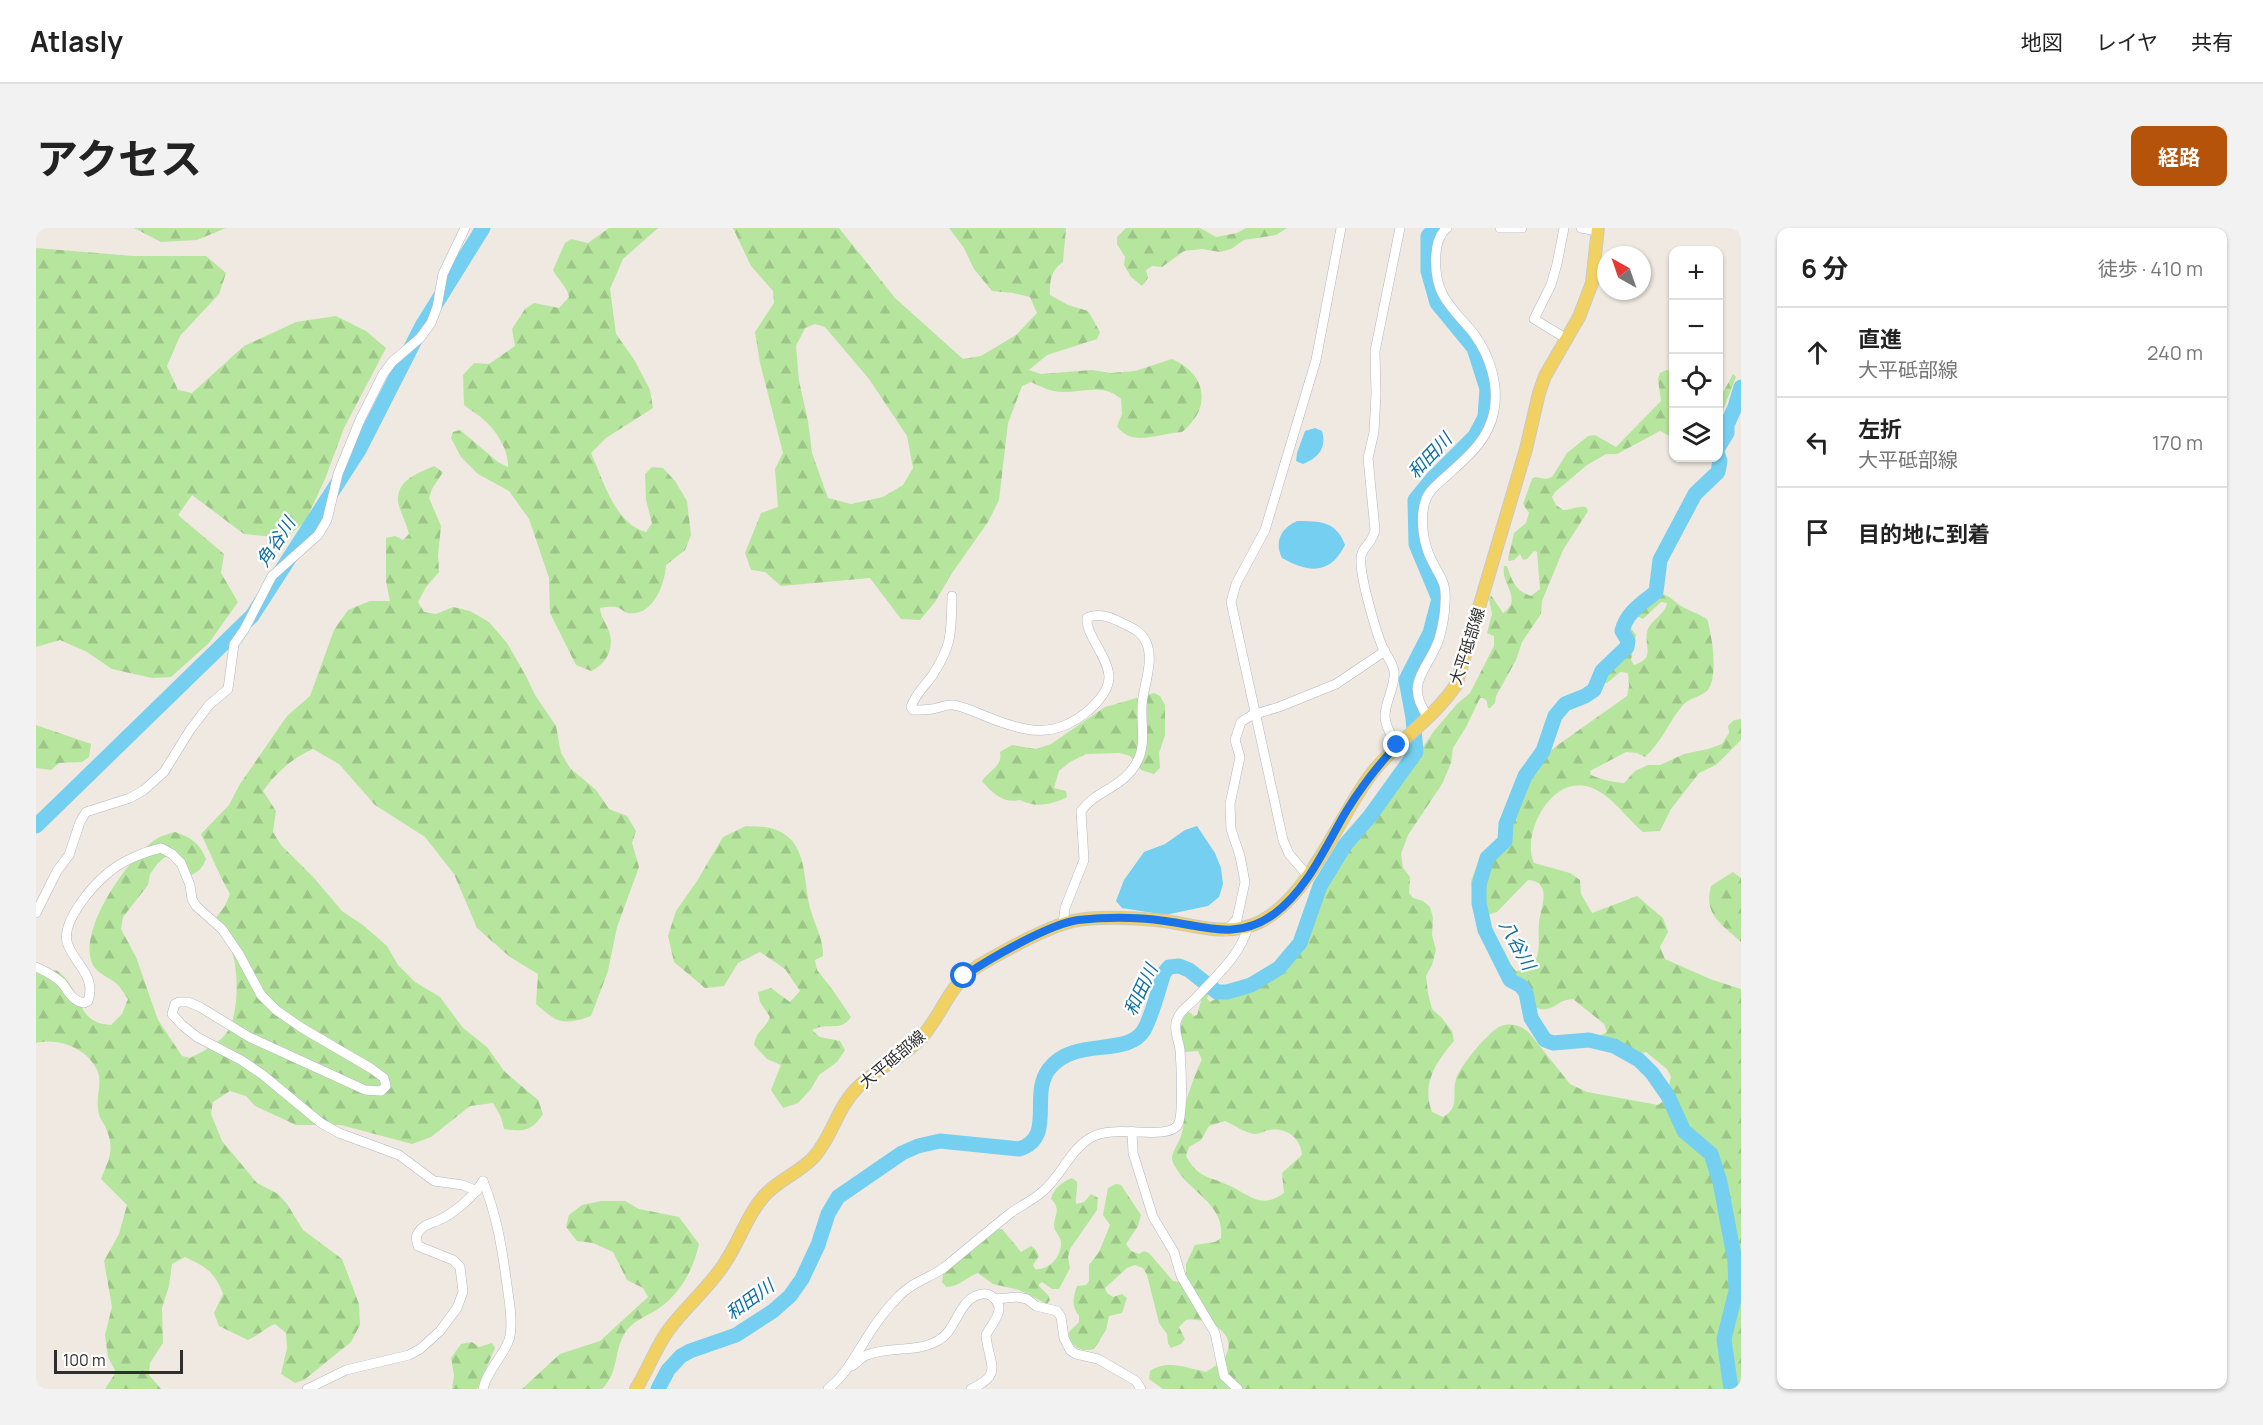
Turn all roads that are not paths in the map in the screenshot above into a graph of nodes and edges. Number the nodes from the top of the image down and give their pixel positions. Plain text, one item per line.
1 (465, 228) edge
2 (1341, 228) edge
3 (1400, 228) edge
4 (1447, 228) edge
5 (1500, 228) edge
6 (1522, 228) edge
7 (1564, 228) edge
8 (1581, 228) edge
9 (1598, 229) edge
10 (1567, 339) junction
11 (952, 596) dead end
12 (1385, 651) junction
13 (1256, 714) junction
14 (1428, 717) junction
15 (1397, 745) junction
16 (1308, 876) junction
17 (36, 913) edge
18 (1063, 924) junction
19 (1248, 927) junction
20 (1226, 931) junction
21 (36, 967) edge
22 (1132, 1131) junction
23 (477, 1191) junction
24 (995, 1299) junction
25 (850, 1367) junction
26 (307, 1389) edge
27 (483, 1389) edge
28 (636, 1389) edge
29 (828, 1389) edge
30 (970, 1389) edge
31 (1141, 1389) edge
32 (1238, 1389) edge

1 - 17 street
2 - 13 street
3 - 12 street
4 - 14 street
5 - 6 street
7 - 10 street
8 - 9 street
9 - 10 main road, 大平砥部線
10 - 14 main road, 大平砥部線
11 - 18 street
12 - 13 street
12 - 15 street
13 - 16 street
13 - 20 street
14 - 15 main road, 大平砥部線
15 - 16 main road, 大平砥部線
16 - 19 main road, 大平砥部線
18 - 20 main road, 大平砥部線
18 - 28 main road, 大平砥部線
19 - 20 main road, 大平砥部線
19 - 22 street
21 - 23 street
22 - 25 street
22 - 32 street
23 - 26 street
23 - 27 street
24 - 25 street
24 - 30 street
24 - 31 street
25 - 29 street

